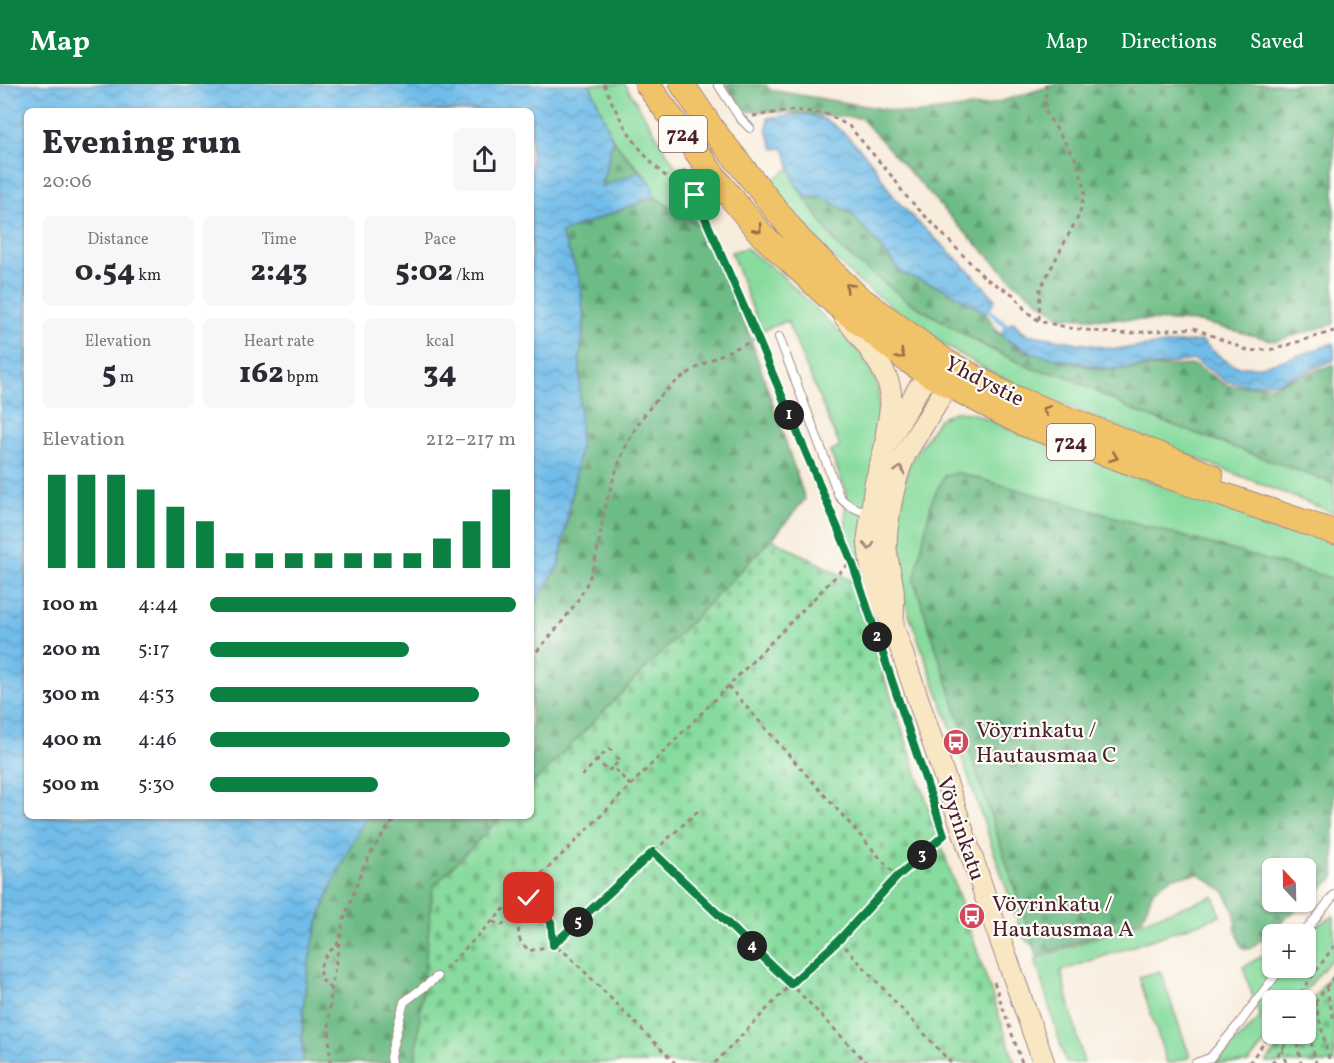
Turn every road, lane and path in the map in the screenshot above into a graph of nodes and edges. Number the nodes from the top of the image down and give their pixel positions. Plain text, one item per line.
1 (604, 84) edge
2 (647, 84) edge
3 (682, 84) edge
4 (718, 84) edge
5 (1046, 84) edge
6 (740, 118) junction
7 (750, 128) dead end
8 (681, 164) dead end
9 (695, 195) junction
10 (838, 306) junction
11 (1039, 321) junction
12 (1334, 331) edge
13 (779, 338) dead end
14 (758, 339) junction
15 (941, 374) junction
16 (885, 447) junction
17 (880, 516) junction
18 (1331, 531) edge
19 (534, 654) edge
20 (728, 686) junction
21 (612, 751) dead end
22 (616, 757) dead end
23 (597, 760) junction
24 (613, 767) junction
25 (582, 776) dead end
26 (630, 785) junction
27 (699, 810) dead end
28 (394, 819) edge
29 (947, 845) dead end
30 (653, 852) junction
31 (897, 877) junction
32 (531, 882) junction
33 (1334, 895) edge
34 (538, 907) junction
35 (549, 918) junction
36 (494, 921) junction
37 (1311, 924) edge
38 (340, 940) junction
39 (839, 940) junction
40 (553, 945) junction
41 (1334, 946) edge
42 (1334, 976) edge
43 (437, 977) joint
44 (1274, 978) edge
45 (994, 982) dead end
46 (791, 984) junction
47 (1326, 987) junction
48 (331, 989) junction
49 (1302, 990) edge
50 (1316, 1001) edge
51 (1316, 1006) edge
52 (1334, 1020) edge
53 (1263, 1044) edge
54 (1285, 1044) edge
55 (1296, 1044) edge
56 (1312, 1044) edge
57 (1282, 1048) junction
58 (330, 1063) edge
59 (391, 1063) edge
60 (675, 1063) edge
61 (715, 1063) edge
62 (867, 1063) edge
63 (951, 1063) edge
64 (1022, 1063) edge
65 (1044, 1063) edge
66 (1196, 1063) edge
67 (1250, 1063) edge
68 (1272, 1063) edge
69 (1286, 1063) edge
70 (1301, 1063) edge
71 (1316, 1063) edge
72 (1330, 1063) edge

1 - 9 path
2 -> 10 main road, Yhdystie / 724
15 -> 3 main road, Yhdystie / 724
4 - 6 lane
5 - 11 path
6 - 7 lane
6 - 11 path
8 - 9 path
9 - 14 path
10 -> 15 main road, Yhdystie / 724
10 - 16 main road
11 - 12 path
13 - 17 lane
14 - 19 path
14 - 20 path
15 - 16 main road, Vöyrinkatu
17 -> 15 main road, Vöyrinkatu
15 - 18 main road, Yhdystie / 724
16 - 17 main road, Vöyrinkatu
17 - 65 main road, Vöyrinkatu
20 - 26 path
20 - 31 path
21 - 23 path
22 - 24 path
23 - 24 path
23 - 25 path
24 - 26 path
26 - 32 path
27 - 30 path
28 - 38 path
29 - 31 path
30 - 40 path
30 - 46 path
31 - 39 path
32 - 34 path
32 - 36 path
33 - 37 lane
34 - 35 path
34 - 36 path
35 - 40 path
35 - 40 path
36 - 43 path
38 - 48 path
38 - 48 path
39 - 46 path
39 - 63 path
40 - 60 path
41 - 49 path
42 - 47 path
43 - 59 lane
44 - 66 lane
45 - 64 path
46 - 61 path
46 - 62 path
47 - 50 path
47 - 52 path
48 - 58 path
51 - 72 path
53 - 67 path
54 - 57 path
55 - 70 path
56 - 71 path
57 - 68 path
57 - 69 path

